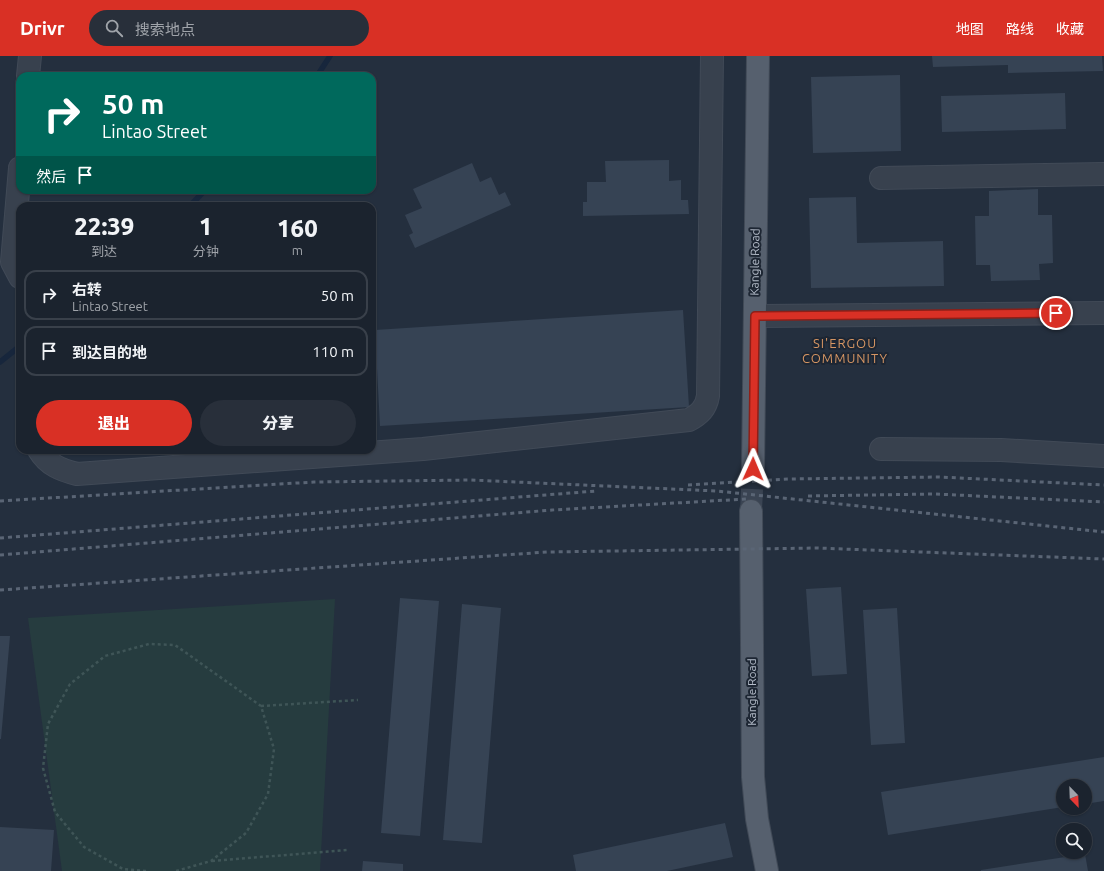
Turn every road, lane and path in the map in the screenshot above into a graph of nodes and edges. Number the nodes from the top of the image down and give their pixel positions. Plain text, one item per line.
1 (30, 56) edge
2 (712, 56) edge
3 (758, 56) edge
4 (28, 72) edge
5 (1104, 174) edge
6 (881, 178) dead end
7 (16, 215) edge
8 (16, 270) edge
9 (1104, 312) edge
10 (755, 316) junction
11 (881, 450) dead end
12 (376, 452) edge
13 (42, 454) edge
14 (353, 454) edge
15 (1104, 456) edge
16 (753, 469) tunnel mouth
17 (751, 511) tunnel mouth
18 (358, 700) dead end
19 (261, 706) junction
20 (347, 850) dead end
21 (211, 861) junction
22 (146, 871) edge
23 (176, 871) edge
24 (767, 871) edge

1 - 4 street
2 - 12 street
3 - 10 main road, Kangle Road
5 - 6 street
7 - 8 street
9 - 10 street
10 - 16 main road, Kangle Road
11 - 15 street
13 - 14 street
17 - 24 main road, Kangle Road
18 - 19 path
19 - 21 path
19 - 22 path
20 - 21 path
21 - 23 path

